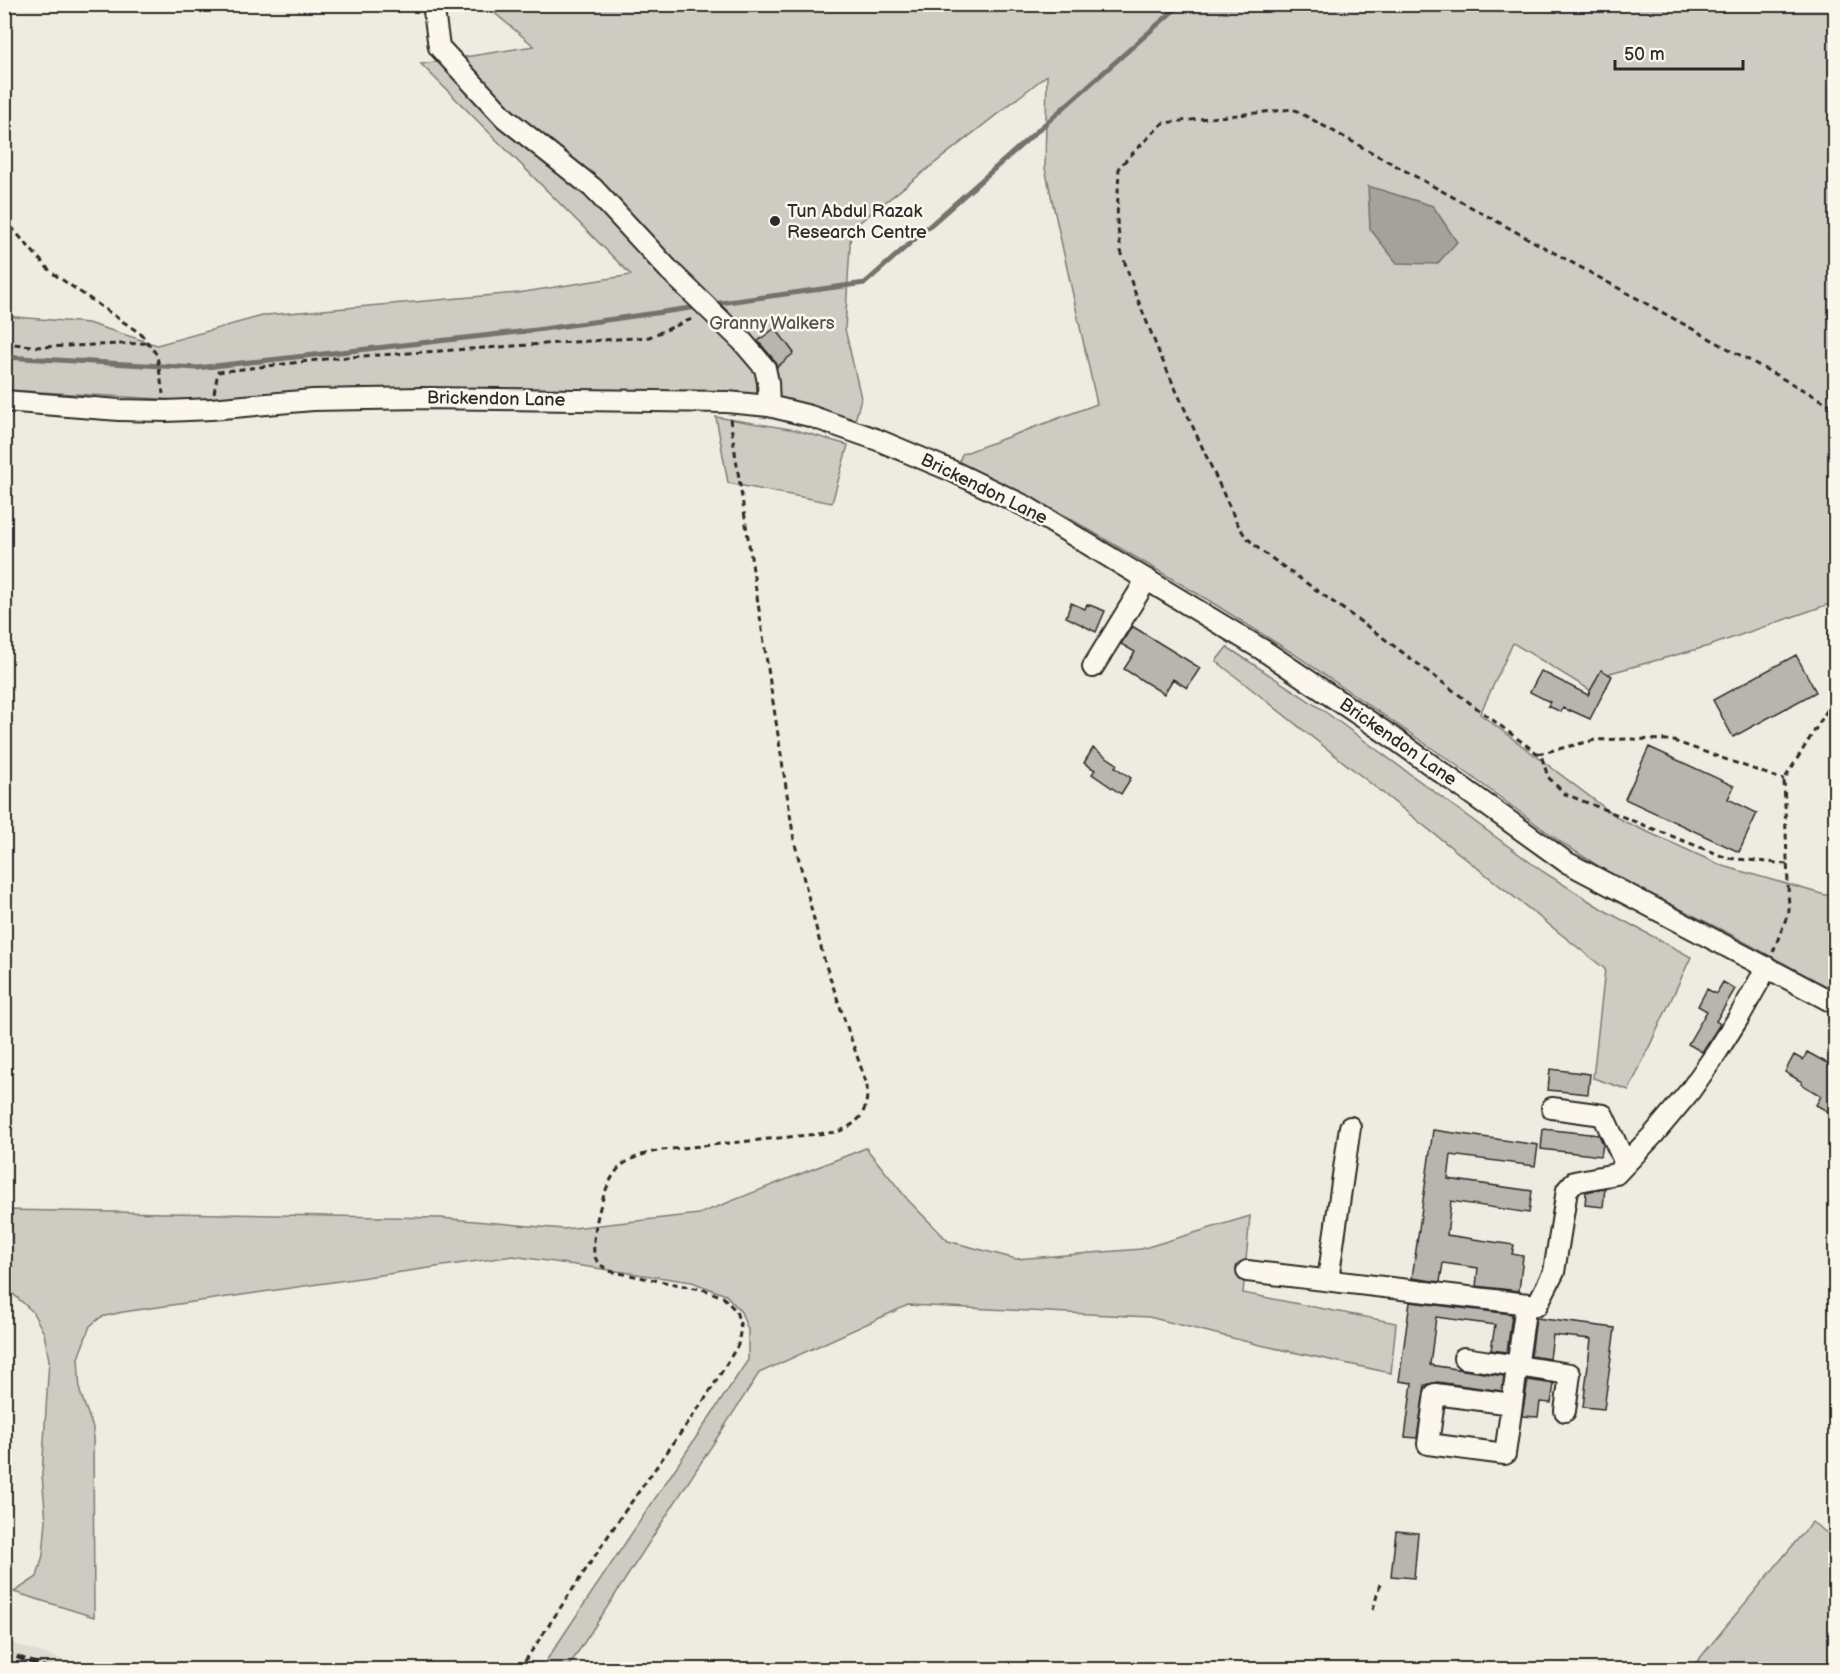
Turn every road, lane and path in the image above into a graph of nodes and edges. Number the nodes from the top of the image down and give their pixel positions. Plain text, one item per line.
1 (433, 4) edge
2 (4, 219) edge
3 (711, 311) junction
4 (4, 343) edge
5 (148, 343) junction
6 (4, 401) edge
7 (727, 402) junction
8 (769, 406) junction
9 (1836, 408) edge
10 (211, 409) junction
11 (166, 411) junction
12 (1147, 579) junction
13 (1093, 667) dead end
14 (1836, 696) edge
15 (1538, 754) junction
16 (1784, 780) junction
17 (1787, 864) junction
18 (1767, 967) junction
19 (1836, 1004) edge
20 (1552, 1108) dead end
21 (1350, 1127) dead end
22 (1625, 1163) junction
23 (1247, 1271) dead end
24 (1328, 1281) junction
25 (1526, 1304) junction
26 (1464, 1358) dead end
27 (1517, 1367) junction
28 (1512, 1404) junction
29 (1565, 1412) dead end
30 (1381, 1580) dead end
31 (1373, 1610) dead end
32 (519, 1670) edge

1 - 3 street
2 - 5 path
3 - 8 street
3 - 10 path
4 - 5 path
5 - 11 path
6 - 11 street, Brickendon Lane
7 - 8 street, Brickendon Lane
7 - 10 street, Brickendon Lane
7 - 32 path
8 - 12 street, Brickendon Lane
9 - 15 path
10 - 11 street, Brickendon Lane
12 - 13 street
12 - 18 street, Brickendon Lane
14 - 16 path
15 - 16 path
15 - 17 path
16 - 17 path
17 - 18 path
18 - 19 street, Brickendon Lane
18 - 22 street
20 - 22 street
21 - 24 street
22 - 25 street
23 - 24 street
24 - 25 street
25 - 27 street
26 - 27 street
27 - 28 street
27 - 29 street
28 - 28 street
30 - 31 path

